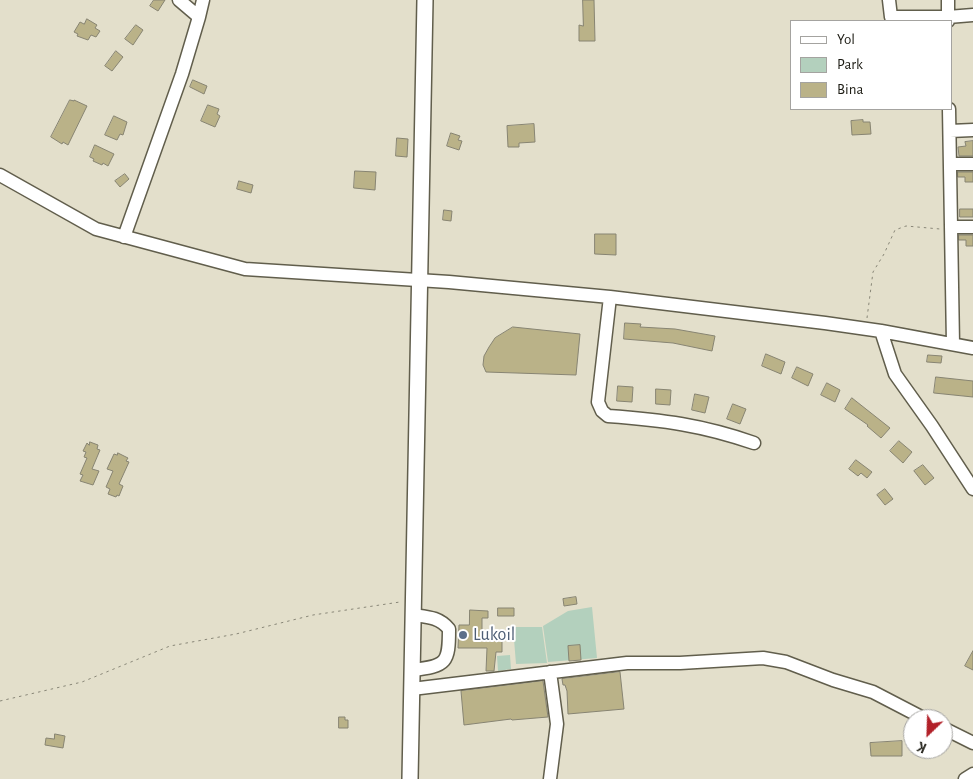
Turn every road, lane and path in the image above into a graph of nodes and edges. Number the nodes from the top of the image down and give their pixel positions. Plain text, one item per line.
1 (179, 0) edge
2 (204, 0) edge
3 (425, 0) edge
4 (889, 0) edge
5 (948, 0) edge
6 (973, 15) edge
7 (199, 17) junction
8 (948, 19) edge
9 (949, 110) edge
10 (973, 130) edge
11 (950, 131) junction
12 (950, 164) junction
13 (973, 164) edge
14 (0, 175) edge
15 (973, 226) edge
16 (951, 228) junction
17 (124, 236) junction
18 (420, 280) junction
19 (610, 297) junction
20 (867, 329) junction
21 (881, 331) junction
22 (953, 344) junction
23 (973, 348) edge
24 (754, 443) dead end
25 (973, 489) edge
26 (413, 600) junction
27 (413, 615) junction
28 (412, 670) junction
29 (550, 672) junction
30 (412, 689) junction
31 (0, 701) edge
32 (906, 709) edge
33 (953, 733) edge
34 (973, 743) edge
35 (973, 774) edge
36 (410, 779) edge
37 (550, 779) edge
38 (965, 779) edge

1 - 7 street
2 - 7 street
3 - 18 main road
4 - 8 street
5 - 8 street
6 - 8 street
7 - 17 street
9 - 11 street
10 - 11 street
11 - 12 street
12 - 13 street
12 - 16 street
14 - 17 street
15 - 16 street
16 - 20 path
16 - 22 street
17 - 18 street
18 - 19 street
18 - 26 main road
19 - 20 street
19 - 24 street
20 - 21 street
21 - 22 street
21 - 25 street
22 - 23 street
26 - 27 main road
26 - 31 path
27 - 28 main road
27 - 28 street
28 - 30 main road
29 - 30 street
29 - 32 street
29 - 37 street
30 - 36 main road
33 - 34 street
35 - 38 street

